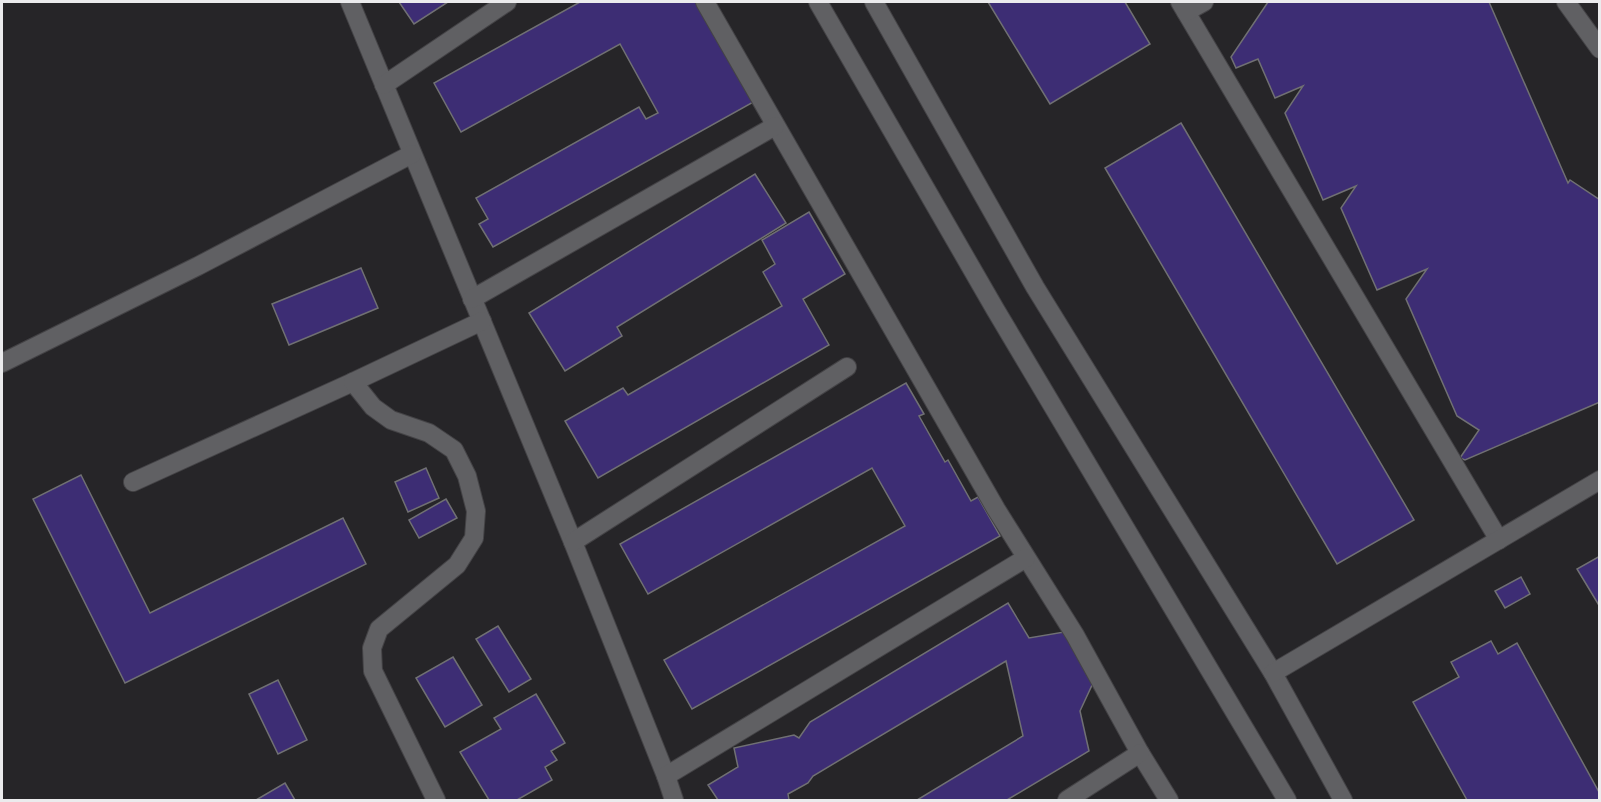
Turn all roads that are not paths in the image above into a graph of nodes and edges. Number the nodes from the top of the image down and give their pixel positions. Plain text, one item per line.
1 (350, 2) edge
2 (507, 2) edge
3 (705, 2) edge
4 (818, 2) edge
5 (874, 2) edge
6 (1204, 2) edge
7 (1566, 2) edge
8 (1183, 7) edge
9 (1599, 49) edge
10 (384, 85) junction
11 (775, 126) junction
12 (412, 154) junction
13 (472, 299) junction
14 (482, 321) junction
15 (2, 363) edge
16 (847, 367) dead end
17 (354, 382) junction
18 (1599, 480) edge
19 (134, 482) dead end
20 (1499, 540) junction
21 (573, 542) junction
22 (1026, 558) junction
23 (1273, 673) junction
24 (1140, 753) junction
25 (666, 776) junction
26 (670, 799) edge
27 (436, 801) edge
28 (1067, 801) edge
29 (1169, 801) edge
30 (1287, 801) edge
31 (1343, 801) edge

1 - 10 street
2 - 10 street
3 - 11 street
4 - 30 street
5 - 23 street
6 - 8 street
7 - 9 street
8 - 20 street
10 - 12 street
11 - 13 street
11 - 22 street
12 - 13 street
12 - 15 street
13 - 14 street
14 - 17 street
14 - 21 street
16 - 21 street
17 - 19 street
17 - 27 street
18 - 20 street
20 - 23 street
21 - 25 street
22 - 24 street
22 - 25 street
23 - 31 street
24 - 28 street
24 - 29 street
25 - 26 street

